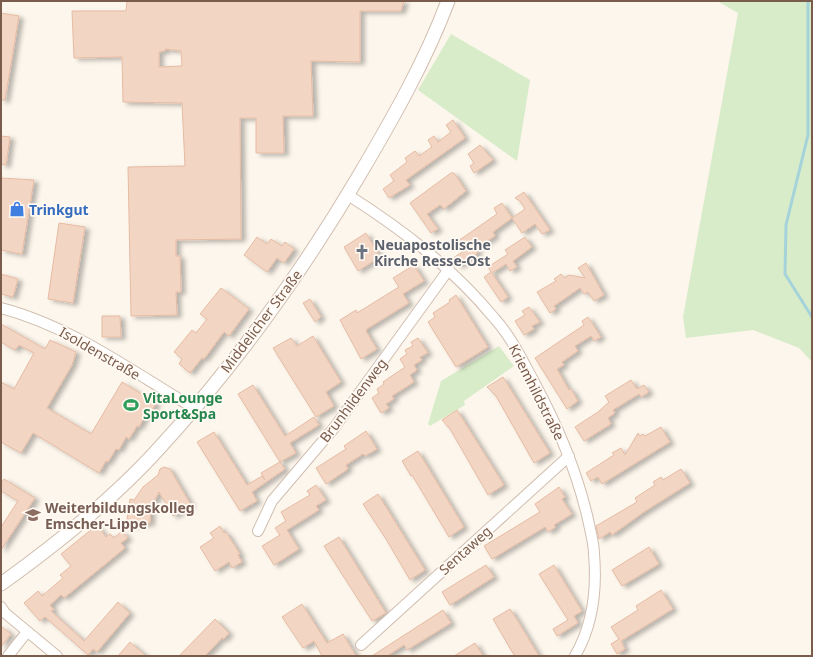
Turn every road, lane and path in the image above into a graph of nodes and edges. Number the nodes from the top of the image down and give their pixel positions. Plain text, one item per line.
1 (448, 1) edge
2 (348, 195) junction
3 (449, 269) junction
4 (1, 308) edge
5 (194, 408) junction
6 (569, 456) junction
7 (258, 531) dead end
8 (1, 584) edge
9 (1, 607) edge
10 (27, 632) junction
11 (361, 645) dead end
12 (8, 656) edge
13 (57, 656) edge
14 (575, 656) edge

1 - 2 street, Middelicher Straße
2 - 3 street, Kriemhildstraße
2 - 5 street, Middelicher Straße
3 - 6 street, Kriemhildstraße
3 - 7 street, Brunhildenweg
4 - 5 street, Isoldenstraße
5 - 8 street, Middelicher Straße
6 - 11 street, Sentaweg
6 - 14 street, Kriemhildstraße
9 - 10 street
10 - 12 street
10 - 13 street

